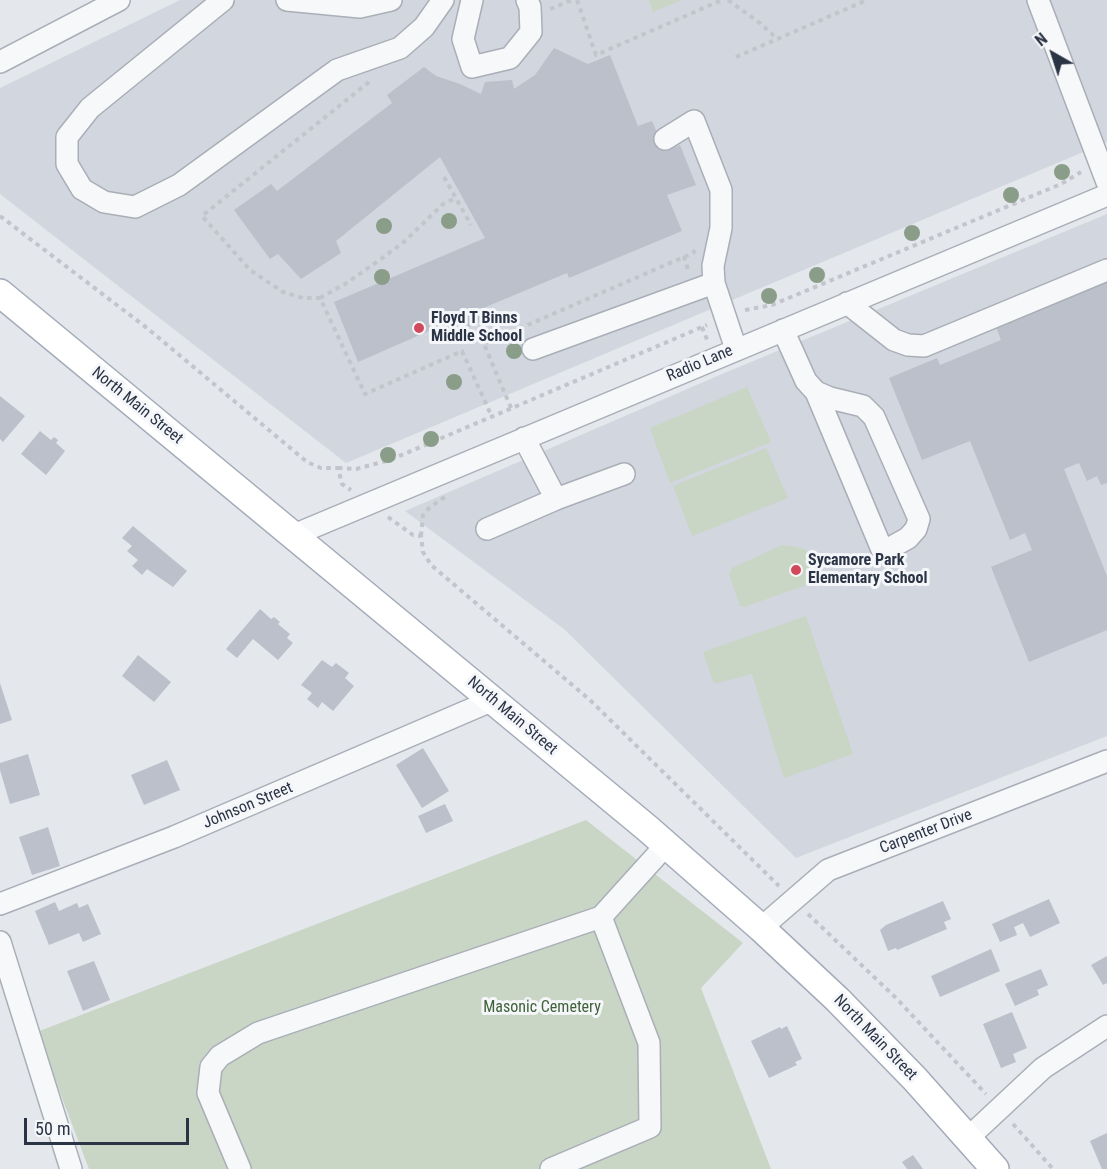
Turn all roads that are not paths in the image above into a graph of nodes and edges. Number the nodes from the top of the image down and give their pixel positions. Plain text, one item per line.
1 (119, 0) edge
2 (223, 0) edge
3 (287, 0) edge
4 (391, 0) edge
5 (443, 0) edge
6 (472, 0) edge
7 (527, 0) edge
8 (1038, 0) edge
9 (0, 62) edge
10 (664, 139) dead end
11 (1107, 182) edge
12 (1107, 195) edge
13 (1107, 270) edge
14 (714, 283) junction
15 (0, 293) edge
16 (847, 303) junction
17 (783, 330) junction
18 (533, 349) dead end
19 (736, 349) junction
20 (816, 392) junction
21 (524, 438) junction
22 (624, 474) dead end
23 (556, 499) junction
24 (487, 529) dead end
25 (294, 535) junction
26 (493, 700) junction
27 (1107, 761) edge
28 (666, 845) junction
29 (0, 904) edge
30 (601, 917) junction
31 (760, 927) junction
32 (0, 942) edge
33 (1107, 1026) edge
34 (968, 1138) junction
35 (70, 1169) edge
36 (240, 1169) edge
37 (551, 1169) edge
38 (995, 1169) edge

1 - 9 street
2 - 5 street
3 - 4 street
6 - 7 street
8 - 11 street
10 - 14 street
12 - 16 street, Radio Lane
13 - 16 street
14 - 18 street
14 - 19 street
15 - 25 main road, North Main Street
16 - 17 street, Radio Lane
17 - 19 street, Radio Lane
17 - 20 street
19 - 21 street, Radio Lane
20 - 20 street
21 - 23 street
21 - 25 street, Radio Lane
22 - 23 street
23 - 24 street
25 - 26 main road, North Main Street
26 - 28 main road, North Main Street
26 - 29 street, Johnson Street
27 - 31 street, Carpenter Drive
28 - 30 street
28 - 31 main road, North Main Street
30 - 36 street
30 - 37 street
31 - 34 main road, North Main Street
32 - 35 street
33 - 34 street
34 - 38 main road, North Main Street

